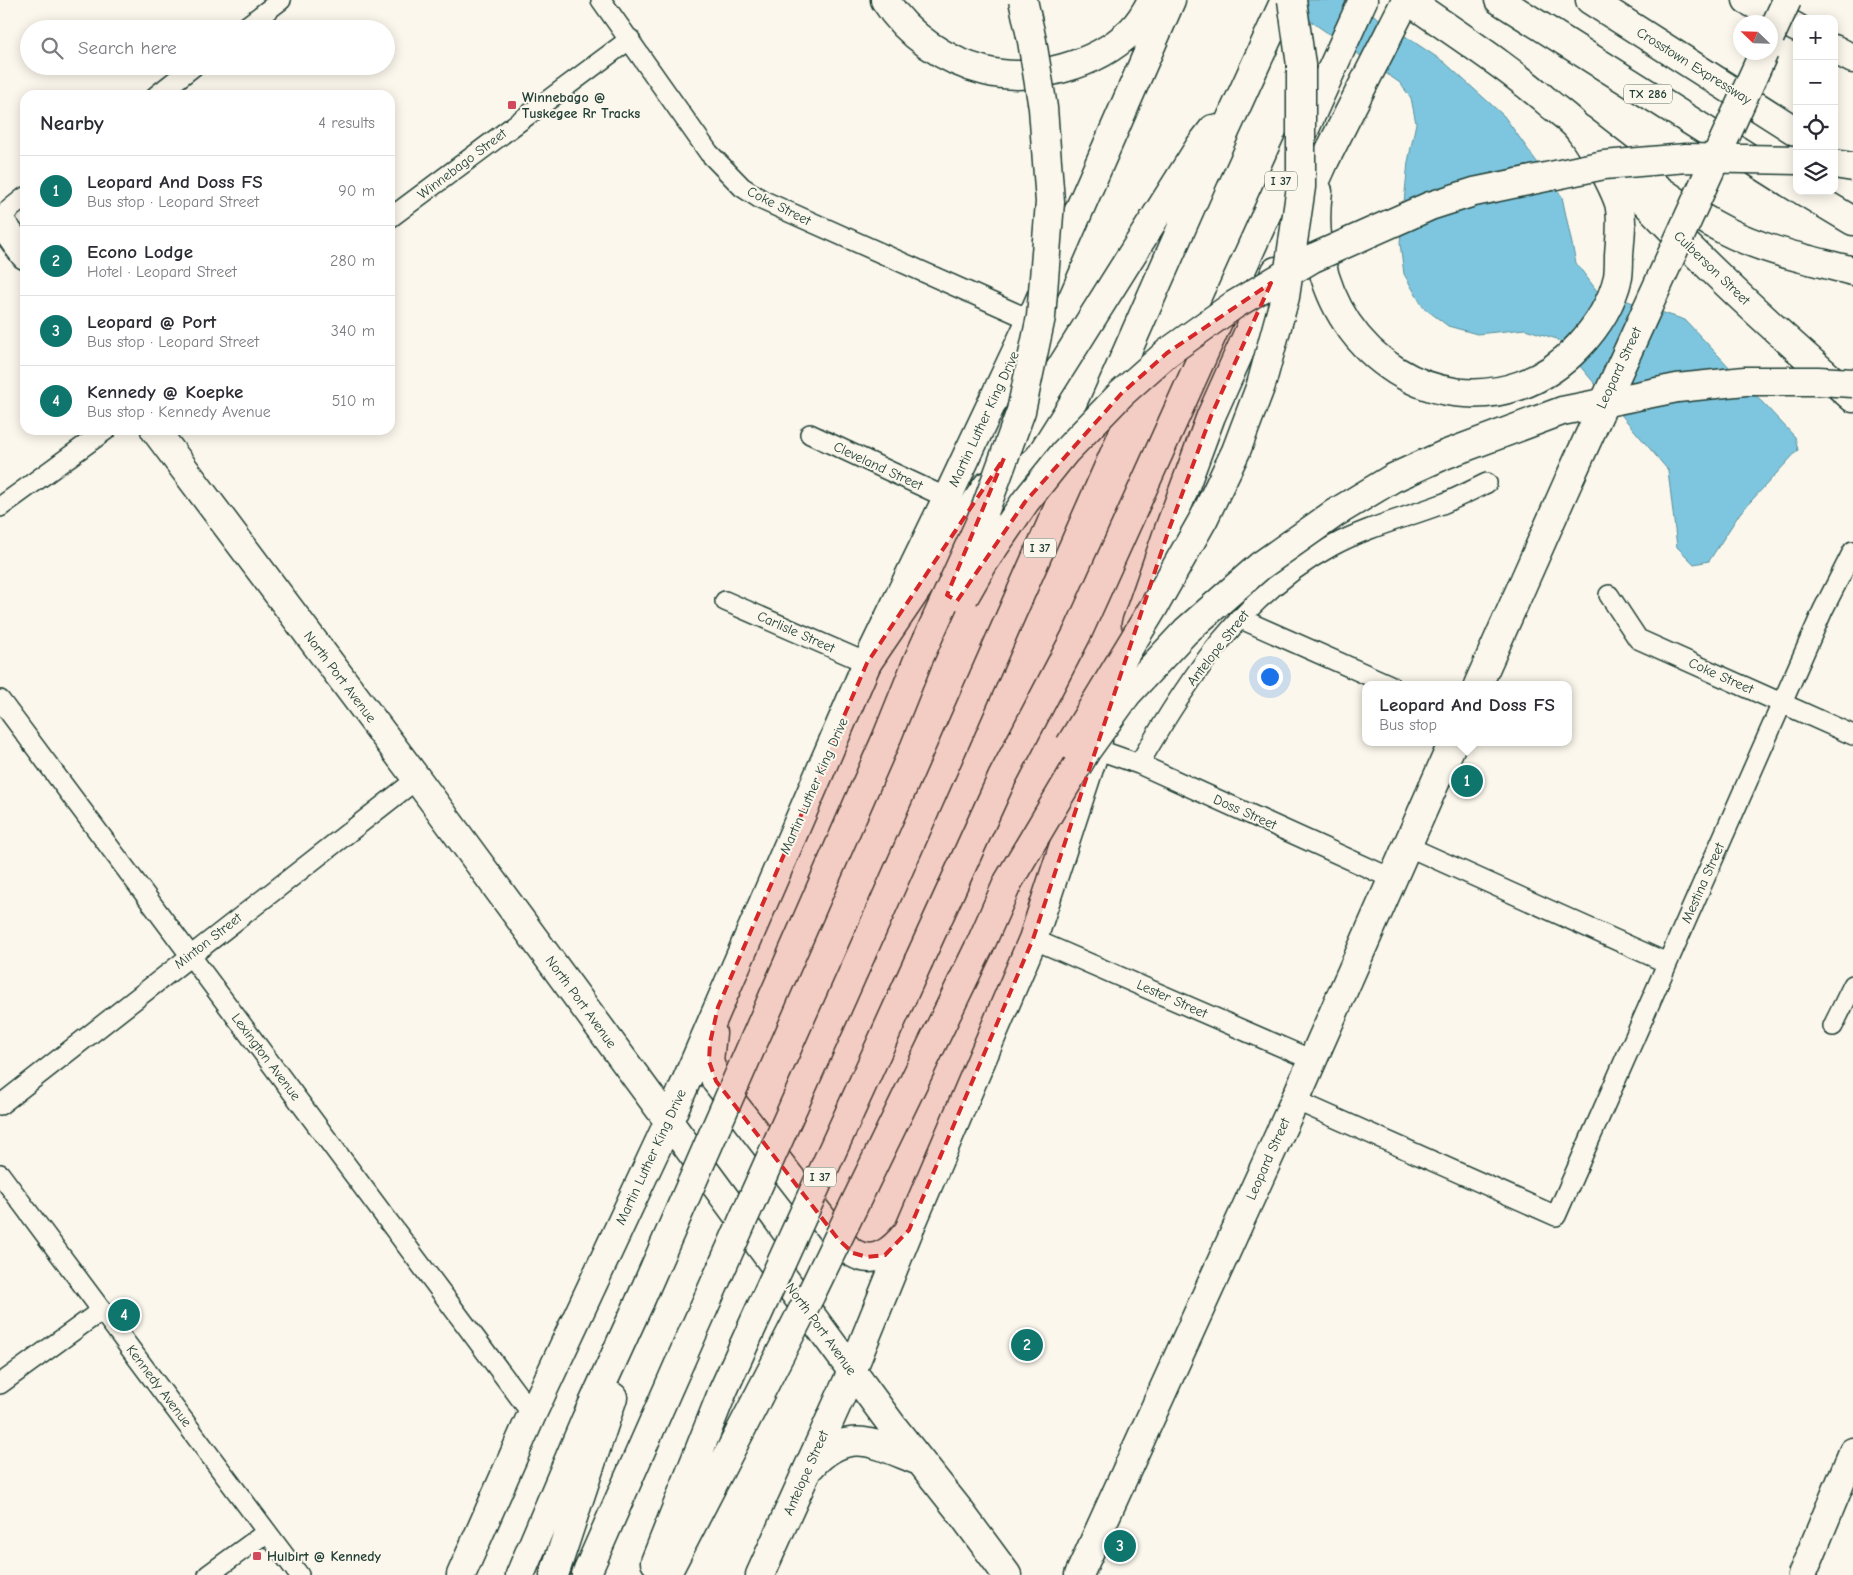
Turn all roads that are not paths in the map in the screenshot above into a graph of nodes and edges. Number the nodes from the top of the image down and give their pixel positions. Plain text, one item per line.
1 (281, 0) edge
2 (601, 0) edge
3 (885, 0) edge
4 (1023, 0) edge
5 (1152, 0) edge
6 (1171, 0) edge
7 (1285, 0) edge
8 (1292, 0) edge
9 (1363, 0) edge
10 (1407, 0) edge
11 (1499, 0) edge
12 (1590, 0) edge
13 (1747, 0) edge
14 (1788, 0) edge
15 (255, 20) edge
16 (1778, 21) edge
17 (1793, 26) edge
18 (630, 39) junction
19 (1838, 51) edge
20 (1853, 59) edge
21 (1760, 60) edge
22 (183, 75) edge
23 (163, 90) edge
24 (1244, 91) junction
25 (1580, 129) junction
26 (1793, 129) edge
27 (1838, 158) edge
28 (1325, 160) junction
29 (1793, 160) edge
30 (1838, 165) edge
31 (1853, 167) edge
32 (1793, 185) edge
33 (1810, 195) edge
34 (20, 202) edge
35 (395, 214) edge
36 (0, 217) edge
37 (0, 221) edge
38 (1853, 221) edge
39 (20, 247) edge
40 (1853, 271) edge
41 (1031, 320) junction
42 (1853, 383) edge
43 (1853, 398) edge
44 (810, 434) dead end
45 (99, 435) edge
46 (159, 435) edge
47 (1486, 483) dead end
48 (947, 498) junction
49 (0, 507) edge
50 (1853, 551) edge
51 (1609, 595) dead end
52 (725, 601) dead end
53 (1239, 618) junction
54 (867, 663) junction
55 (1381, 681) edge
56 (1480, 681) edge
57 (0, 700) edge
58 (1783, 703) junction
59 (1853, 735) edge
60 (888, 737) junction
61 (1451, 746) edge
62 (1096, 749) junction
63 (1139, 764) junction
64 (417, 779) junction
65 (1407, 846) junction
66 (1392, 879) junction
67 (1008, 882) junction
68 (1033, 939) junction
69 (190, 955) junction
70 (1667, 963) junction
71 (1853, 985) edge
72 (718, 1007) junction
73 (1833, 1026) dead end
74 (1312, 1060) junction
75 (1295, 1100) junction
76 (0, 1105) edge
77 (669, 1121) junction
78 (0, 1174) edge
79 (909, 1230) junction
80 (640, 1302) junction
81 (102, 1310) junction
82 (852, 1371) junction
83 (0, 1384) edge
84 (532, 1414) junction
85 (1853, 1452) edge
86 (919, 1461) junction
87 (805, 1472) junction
88 (267, 1532) junction
89 (208, 1575) edge
90 (300, 1575) edge
91 (461, 1575) edge
92 (520, 1575) edge
93 (554, 1575) edge
94 (586, 1575) edge
95 (650, 1575) edge
96 (666, 1575) edge
97 (760, 1575) edge
98 (1007, 1575) edge
99 (1079, 1575) edge
100 (1802, 1575) edge

1 - 15 street
2 - 18 street, Coke Street
3 - 5 main road
4 - 60 main road, bridge
6 - 41 main road, Martin Luther King Drive
7 - 24 main road, I 37
8 - 67 main road, bridge
9 - 95 main road, I 37, bridge
10 - 25 main road
10 - 28 main road
11 - 32 main road, TX 286
12 - 26 main road, Crosstown Expressway
13 - 17 main road
14 - 16 main road, bridge
18 - 35 street, Winnebago Street
18 - 41 street, Coke Street
19 - 20 main road
21 - 56 main road, Leopard Street, bridge
22 - 23 street
24 - 54 main road
24 - 94 main road, I 37, bridge
25 - 28 main road
25 - 40 main road
25 - 43 main road, Culberson Street
27 - 31 main road
28 - 62 main road
29 - 60 main road, bridge
30 - 31 main road, bridge
33 - 38 main road
34 - 36 street
37 - 39 main road
41 - 48 main road, Martin Luther King Drive
42 - 67 main road, bridge
44 - 48 street, Cleveland Street
45 - 49 street
46 - 64 main road, North Port Avenue
47 - 53 street, Antelope Street
48 - 54 main road, Martin Luther King Drive
50 - 58 street, Mestina Street
51 - 58 street, Coke Street
52 - 54 street, Carlisle Street
53 - 55 street
53 - 63 street, Antelope Street
54 - 72 main road, Martin Luther King Drive
57 - 69 street, Lexington Avenue
58 - 59 street, Coke Street
58 - 70 street, Mestina Street
60 - 80 main road, bridge
61 - 65 main road, Leopard Street
62 - 63 street, Doss Street
62 - 68 main road
63 - 66 street, Doss Street
64 - 69 street, Minton Street
64 - 77 main road, North Port Avenue
65 - 66 main road, Leopard Street
65 - 70 street
66 - 74 main road, Leopard Street
67 - 96 main road, bridge
68 - 74 street, Lester Street
68 - 79 main road
69 - 76 street, Minton Street
69 - 84 street, Lexington Avenue
70 - 75 street, Mestina Street
71 - 73 street
72 - 77 main road, Martin Luther King Drive
72 - 79 main road
74 - 75 main road, Leopard Street
75 - 99 main road, Leopard Street
77 - 82 main road, North Port Avenue
77 - 84 main road, Martin Luther King Drive
78 - 81 street, Kennedy Avenue
79 - 82 main road, Antelope Street
80 - 92 main road
80 - 93 main road
81 - 83 street
81 - 88 street, Kennedy Avenue
82 - 86 main road, North Port Avenue
82 - 87 main road, Antelope Street
84 - 91 main road, Martin Luther King Drive
85 - 100 main road
86 - 87 main road
86 - 98 main road, North Port Avenue
87 - 97 main road, Antelope Street
88 - 89 street
88 - 90 street, Kennedy Avenue

